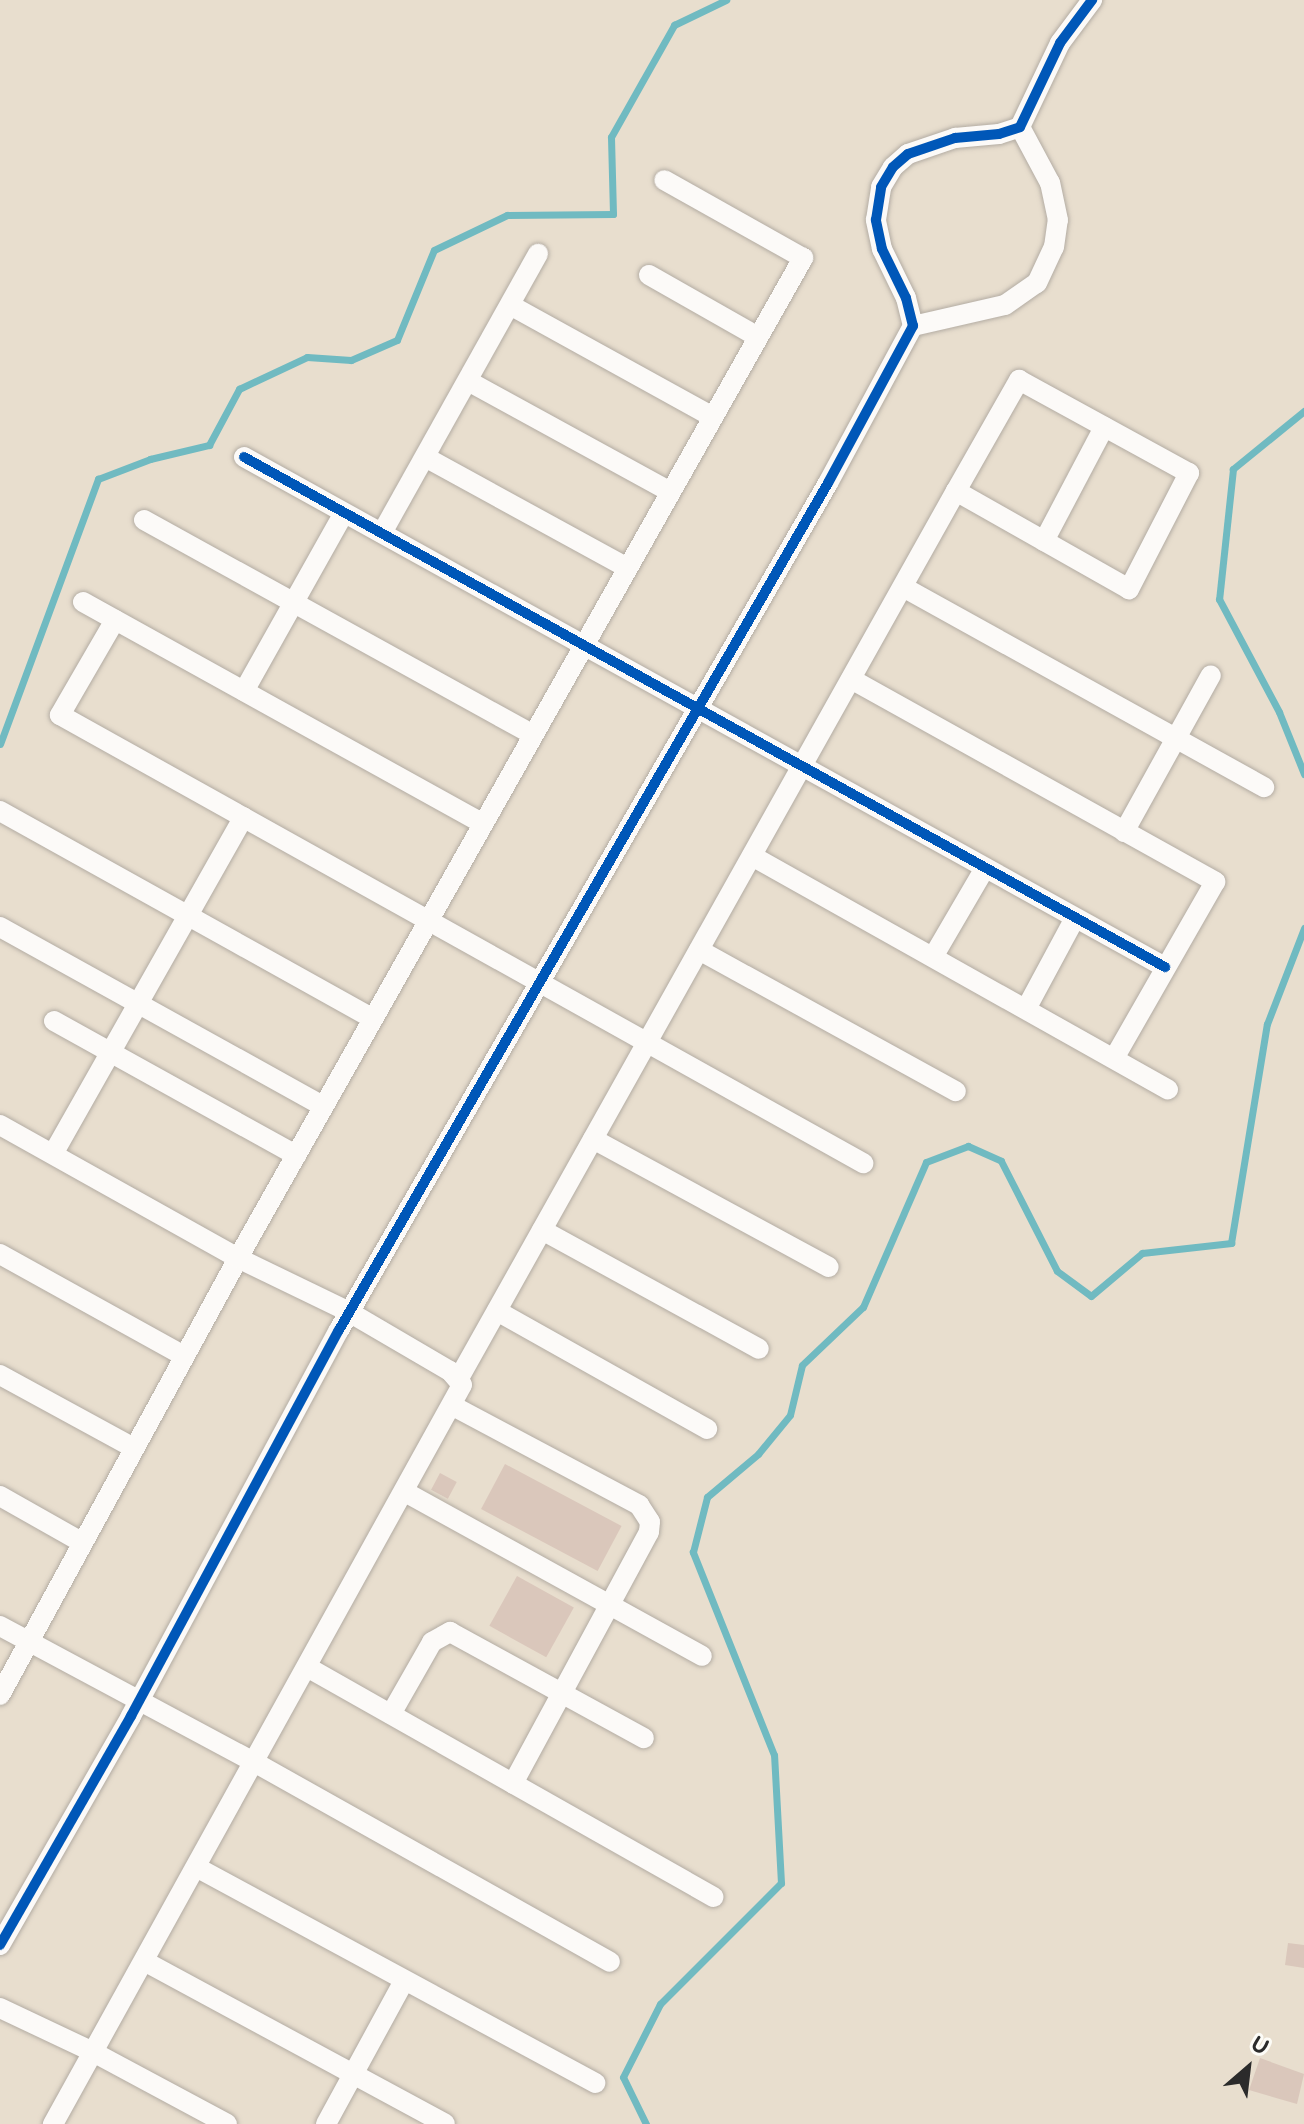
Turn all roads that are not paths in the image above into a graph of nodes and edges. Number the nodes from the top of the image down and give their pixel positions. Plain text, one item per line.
1 (1092, 0) edge
2 (1020, 127) junction
3 (664, 180) dead end
4 (538, 254) dead end
5 (649, 275) dead end
6 (510, 305) junction
7 (913, 326) junction
8 (758, 337) junction
9 (468, 381) junction
10 (713, 417) junction
11 (1104, 427) junction
12 (244, 457) dead end
13 (425, 457) junction
14 (956, 491) junction
15 (671, 492) junction
16 (344, 513) junction
17 (144, 520) dead end
18 (382, 533) junction
19 (1044, 541) junction
20 (628, 568) junction
21 (903, 587) junction
22 (83, 602) dead end
23 (294, 603) junction
24 (115, 620) junction
25 (584, 645) junction
26 (1211, 675) dead end
27 (851, 679) junction
28 (244, 691) junction
29 (698, 710) junction
30 (533, 735) junction
31 (1176, 738) junction
32 (802, 767) junction
33 (1264, 787) dead end
34 (0, 811) edge
35 (244, 817) junction
36 (483, 824) junction
37 (1124, 832) junction
38 (752, 856) junction
39 (985, 868) junction
40 (188, 916) junction
41 (1075, 918) junction
42 (429, 920) junction
43 (0, 927) edge
44 (699, 950) junction
45 (933, 957) junction
46 (1165, 967) junction
47 (542, 982) junction
48 (139, 1003) junction
49 (1026, 1009) junction
50 (373, 1019) junction
51 (54, 1021) dead end
52 (648, 1042) junction
53 (110, 1054) junction
54 (1114, 1058) junction
55 (1168, 1089) dead end
56 (956, 1091) dead end
57 (323, 1106) junction
58 (0, 1125) edge
59 (593, 1139) junction
60 (53, 1154) junction
61 (296, 1155) junction
62 (863, 1163) dead end
63 (542, 1230) junction
64 (0, 1254) edge
65 (238, 1258) junction
66 (829, 1267) dead end
67 (497, 1311) junction
68 (349, 1312) junction
69 (759, 1349) dead end
70 (184, 1356) junction
71 (0, 1375) edge
72 (459, 1378) junction
73 (453, 1406) junction
74 (707, 1429) dead end
75 (134, 1448) junction
76 (405, 1492) junction
77 (0, 1496) edge
78 (83, 1543) junction
79 (609, 1605) junction
80 (0, 1626) edge
81 (29, 1642) junction
82 (702, 1656) dead end
83 (307, 1667) junction
84 (562, 1692) junction
85 (0, 1695) edge
86 (139, 1701) junction
87 (391, 1714) junction
88 (644, 1738) dead end
89 (254, 1762) junction
90 (513, 1784) junction
91 (196, 1867) junction
92 (714, 1897) dead end
93 (0, 1945) edge
94 (144, 1961) junction
95 (610, 1962) dead end
96 (404, 1981) junction
97 (0, 2008) edge
98 (93, 2052) junction
99 (354, 2074) junction
100 (595, 2083) dead end
101 (53, 2124) edge
102 (227, 2124) edge
103 (326, 2124) edge
104 (445, 2124) edge

1 - 2 street
2 - 7 street
2 - 7 street
3 - 8 street
4 - 6 street
5 - 8 street
6 - 9 street
6 - 10 street
7 - 29 street
8 - 10 street
9 - 13 street
9 - 15 street
10 - 15 street
11 - 14 street
11 - 19 street
11 - 19 street
12 - 16 street
13 - 18 street
13 - 20 street
14 - 19 street
14 - 21 street
15 - 20 street
16 - 18 street
16 - 23 street
17 - 23 street
18 - 25 street
20 - 25 street
21 - 27 street
21 - 31 street
22 - 24 street
23 - 28 street
23 - 30 street
24 - 28 street
24 - 35 street
25 - 29 street
25 - 30 street
26 - 31 street
27 - 32 street
27 - 37 street
28 - 36 street
29 - 32 street
29 - 47 street
30 - 36 street
31 - 33 street
31 - 37 street
32 - 38 street
32 - 39 street
34 - 40 street
35 - 40 street
35 - 42 street
36 - 42 street
37 - 46 street
38 - 44 street
38 - 45 street
39 - 41 street
39 - 45 street
40 - 48 street
40 - 50 street
41 - 46 street
41 - 49 street
42 - 47 street
42 - 50 street
43 - 48 street
44 - 52 street
44 - 56 street
45 - 49 street
46 - 54 street
47 - 52 street
47 - 68 street
48 - 53 street
48 - 57 street
49 - 54 street
50 - 57 street
51 - 53 street
52 - 59 street
52 - 62 street
53 - 60 street
53 - 61 street
54 - 55 street
57 - 61 street
58 - 60 street
59 - 63 street
59 - 66 street
60 - 65 street
61 - 65 street
63 - 67 street
63 - 69 street
64 - 70 street
65 - 68 street
65 - 70 street
67 - 72 street
67 - 74 street
68 - 72 street
68 - 86 street
70 - 75 street
71 - 75 street
72 - 73 street
73 - 76 street
73 - 79 street
75 - 78 street
76 - 79 street
76 - 83 street
77 - 78 street
78 - 81 street
79 - 82 street
79 - 84 street
80 - 81 street
81 - 85 street
81 - 86 street
83 - 87 street
83 - 89 street
84 - 87 street
84 - 88 street
84 - 90 street
86 - 89 street
86 - 93 street
87 - 90 street
89 - 91 street
89 - 95 street
90 - 92 street
91 - 94 street
91 - 96 street
94 - 98 street
94 - 99 street
96 - 99 street
96 - 100 street
97 - 98 street
98 - 101 street
98 - 102 street
99 - 103 street
99 - 104 street

